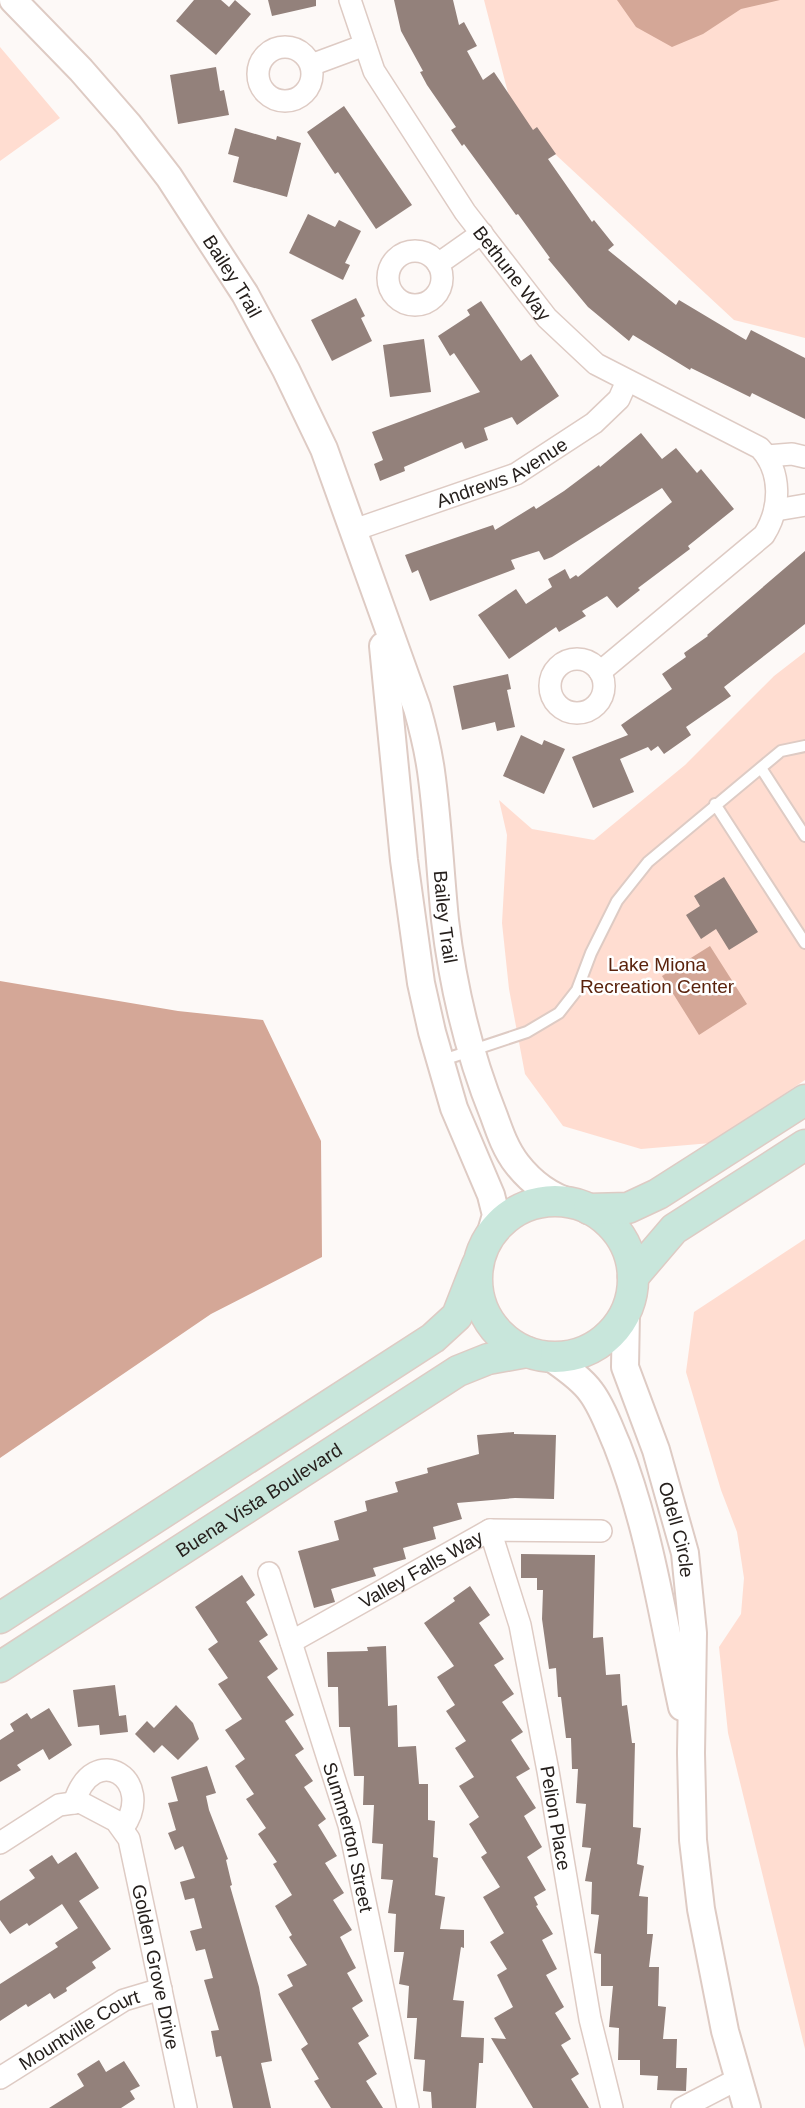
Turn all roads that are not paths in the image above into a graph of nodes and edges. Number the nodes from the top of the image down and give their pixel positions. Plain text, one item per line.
1 (13, 0) edge
2 (350, 0) edge
3 (365, 44) junction
4 (311, 65) dead end
5 (482, 233) junction
6 (438, 264) dead end
7 (628, 381) junction
8 (767, 456) junction
9 (805, 457) edge
10 (805, 505) edge
11 (776, 510) junction
12 (354, 530) junction
13 (376, 596) junction
14 (600, 672) dead end
15 (805, 746) edge
16 (761, 768) junction
17 (715, 804) junction
18 (805, 836) edge
19 (805, 943) edge
20 (472, 1051) junction
21 (440, 1061) junction
22 (805, 1100) edge
23 (805, 1146) edge
24 (581, 1206) junction
25 (492, 1232) junction
26 (477, 1265) junction
27 (633, 1277) junction
28 (626, 1312) junction
29 (538, 1355) junction
30 (490, 1530) junction
31 (601, 1531) dead end
32 (269, 1573) dead end
33 (0, 1618) edge
34 (291, 1642) junction
35 (0, 1667) edge
36 (691, 1753) junction
37 (74, 1802) junction
38 (123, 1828) junction
39 (0, 1843) edge
40 (161, 1989) junction
41 (0, 2078) edge
42 (738, 2079) junction
43 (186, 2108) edge
44 (408, 2108) edge
45 (611, 2108) edge
46 (682, 2108) edge
47 (747, 2108) edge

1 - 12 street, Bailey Trail
2 - 3 street, Bethune Way
3 - 4 street
3 - 5 street, Bethune Way
5 - 6 street
5 - 7 street, Bethune Way
7 - 8 street, Bethune Way
7 - 12 street, Andrews Avenue
8 - 9 street
8 - 11 street
10 - 11 street
11 - 14 street
12 - 13 street, Bailey Trail
13 - 20 street, Bailey Trail
13 - 21 street, Bailey Trail
15 - 16 lane
16 - 17 lane
16 - 18 lane
17 - 19 lane
17 - 20 lane
20 - 21 lane
20 - 24 street, Bailey Trail
21 - 25 street, Bailey Trail
22 - 24 main road
23 - 27 main road, Buena Vista Boulevard
24 - 25 main road
24 - 27 main road, Buena Vista Boulevard
25 - 26 main road
26 - 29 main road
26 - 33 main road
27 - 28 main road, Buena Vista Boulevard
28 - 29 main road, Buena Vista Boulevard
28 - 36 street, Odell Circle
29 - 35 main road, Buena Vista Boulevard
29 - 36 street, Odell Circle
30 - 31 street, Valley Falls Way
30 - 34 street, Valley Falls Way
30 - 45 street, Pelion Place
32 - 34 street, Summerton Street
34 - 44 street, Summerton Street
36 - 42 street, Odell Circle
37 - 38 street
37 - 38 street
37 - 39 street
38 - 40 street, Golden Grove Drive
40 - 41 street, Mountville Court
40 - 43 street, Golden Grove Drive
42 - 46 street
42 - 47 street, Odell Circle

